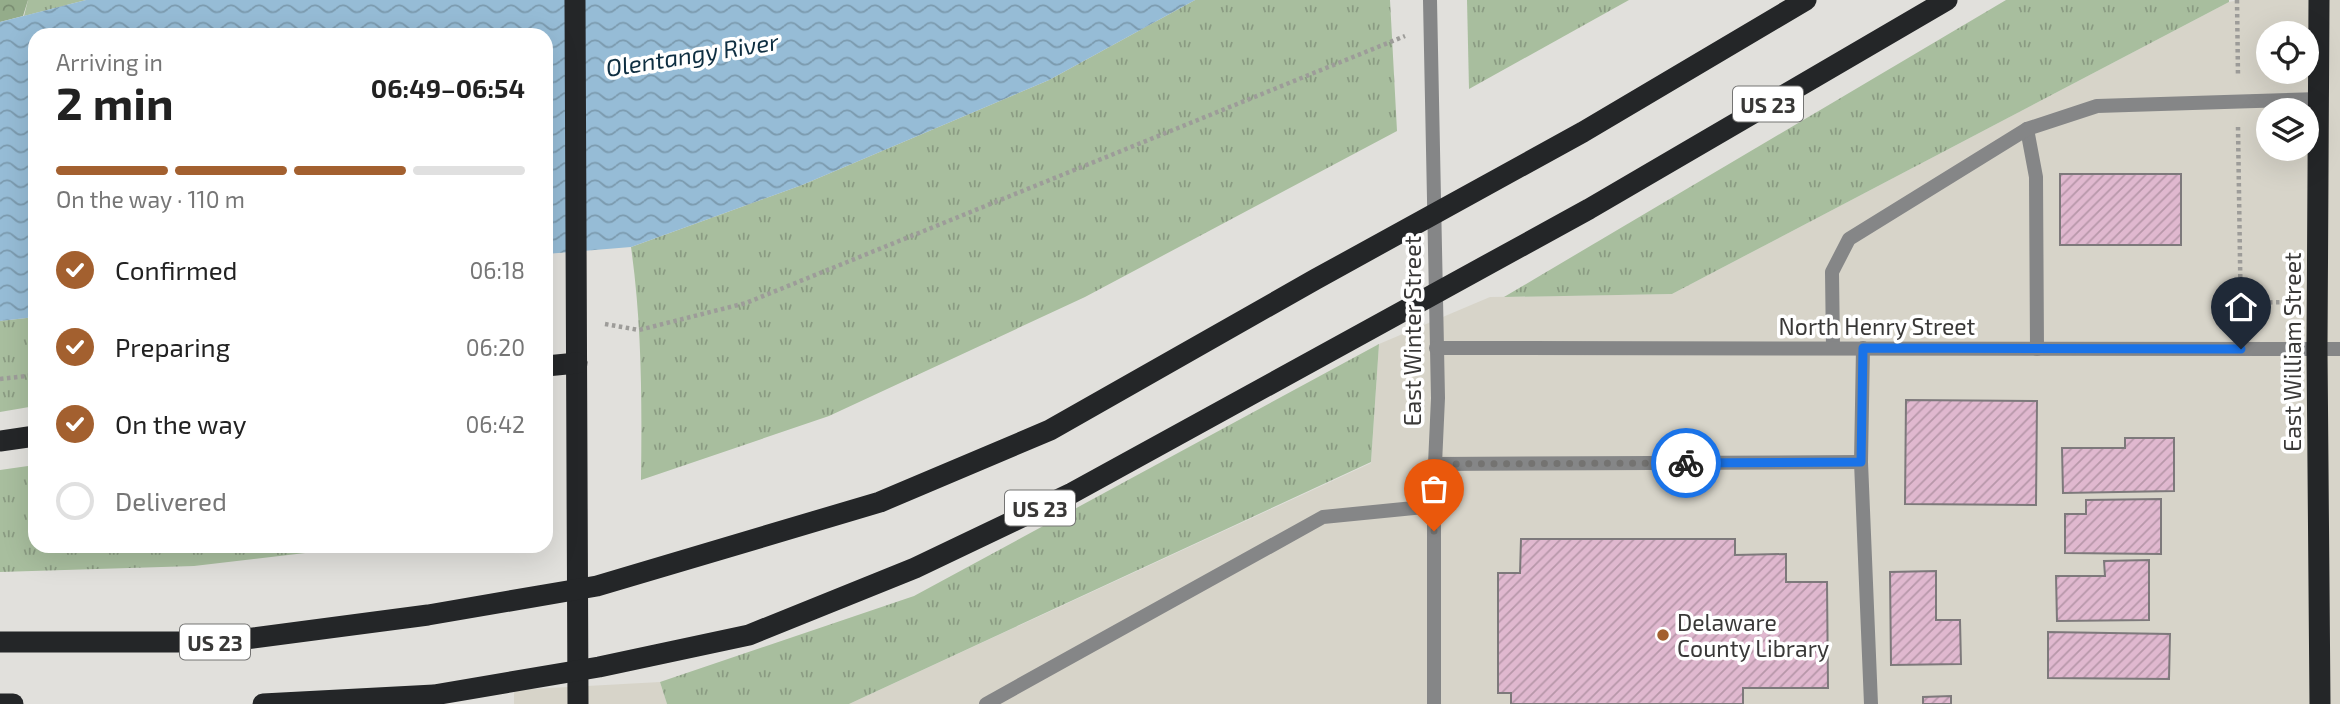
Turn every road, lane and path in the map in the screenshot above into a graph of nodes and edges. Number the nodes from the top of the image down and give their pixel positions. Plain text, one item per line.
1 (575, 0) edge
2 (1430, 0) edge
3 (1806, 0) edge
4 (1947, 0) edge
5 (2237, 0) edge
6 (2319, 0) edge
7 (1431, 25) junction
8 (2319, 98) edge
9 (2238, 100) junction
10 (2256, 100) edge
11 (2027, 129) junction
12 (2319, 161) edge
13 (577, 319) junction
14 (1436, 348) junction
15 (1833, 348) junction
16 (1863, 348) junction
17 (2037, 349) junction
18 (2241, 349) junction
19 (2317, 349) junction
20 (2340, 349) edge
21 (577, 363) junction
22 (553, 365) edge
23 (28, 376) edge
24 (0, 379) edge
25 (28, 437) edge
26 (0, 441) edge
27 (1861, 462) junction
28 (1435, 464) junction
29 (1434, 506) junction
30 (0, 642) edge
31 (0, 704) edge
32 (13, 704) edge
33 (263, 704) edge
34 (578, 704) edge
35 (986, 704) edge
36 (1434, 704) edge
37 (1871, 704) edge
38 (2320, 704) edge

1 - 13 highway
2 - 7 street, East Winter Street
3 - 30 highway, US 23
4 - 33 highway, US 23
5 - 9 path
6 - 8 highway, East William Street
7 - 13 path
7 - 14 street, East Winter Street
9 - 10 street
9 - 11 street
9 - 18 path
11 - 15 street
11 - 17 street
12 - 19 highway, East William Street
13 - 21 highway
14 - 15 street, North Henry Street
14 - 28 street, East Winter Street
15 - 16 street, North Henry Street
16 - 17 street, North Henry Street
16 - 27 street
17 - 18 street, North Henry Street
18 - 19 street, North Henry Street
19 - 20 street, North Henry Street
19 - 38 highway, East William Street
21 - 22 highway
21 - 34 highway
23 - 24 path
25 - 26 highway
27 - 28 street
27 - 37 street
28 - 29 street, East Winter Street
29 - 35 street
29 - 36 street, East Winter Street
31 - 32 highway

